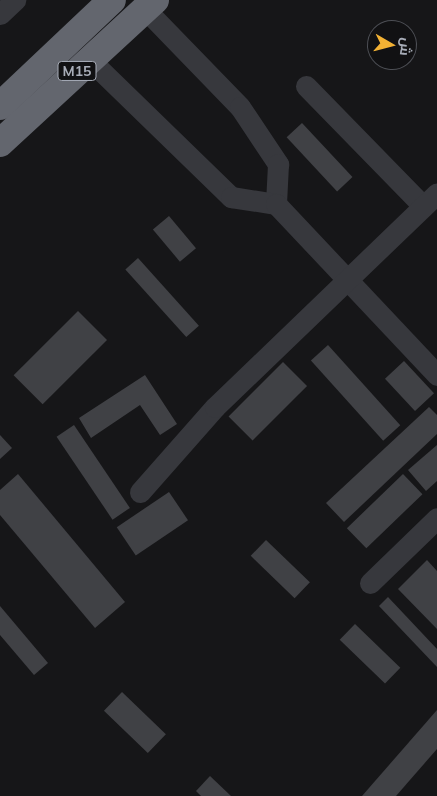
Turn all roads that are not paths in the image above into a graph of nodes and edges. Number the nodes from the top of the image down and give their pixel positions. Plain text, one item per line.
1 (15, 0) edge
2 (112, 0) edge
3 (150, 5) edge
4 (0, 14) edge
5 (90, 60) junction
6 (306, 86) dead end
7 (0, 106) edge
8 (0, 143) edge
9 (430, 200) edge
10 (276, 204) junction
11 (346, 279) junction
12 (437, 375) edge
13 (140, 492) dead end
14 (437, 518) edge
15 (370, 584) dead end

1 - 4 lane
2 - 7 highway, M15
3 - 5 highway, M15
3 - 10 lane
5 - 8 highway, M15
5 - 10 lane
6 - 9 lane
9 - 11 lane
10 - 11 lane
11 - 12 lane
11 - 13 lane
14 - 15 lane

